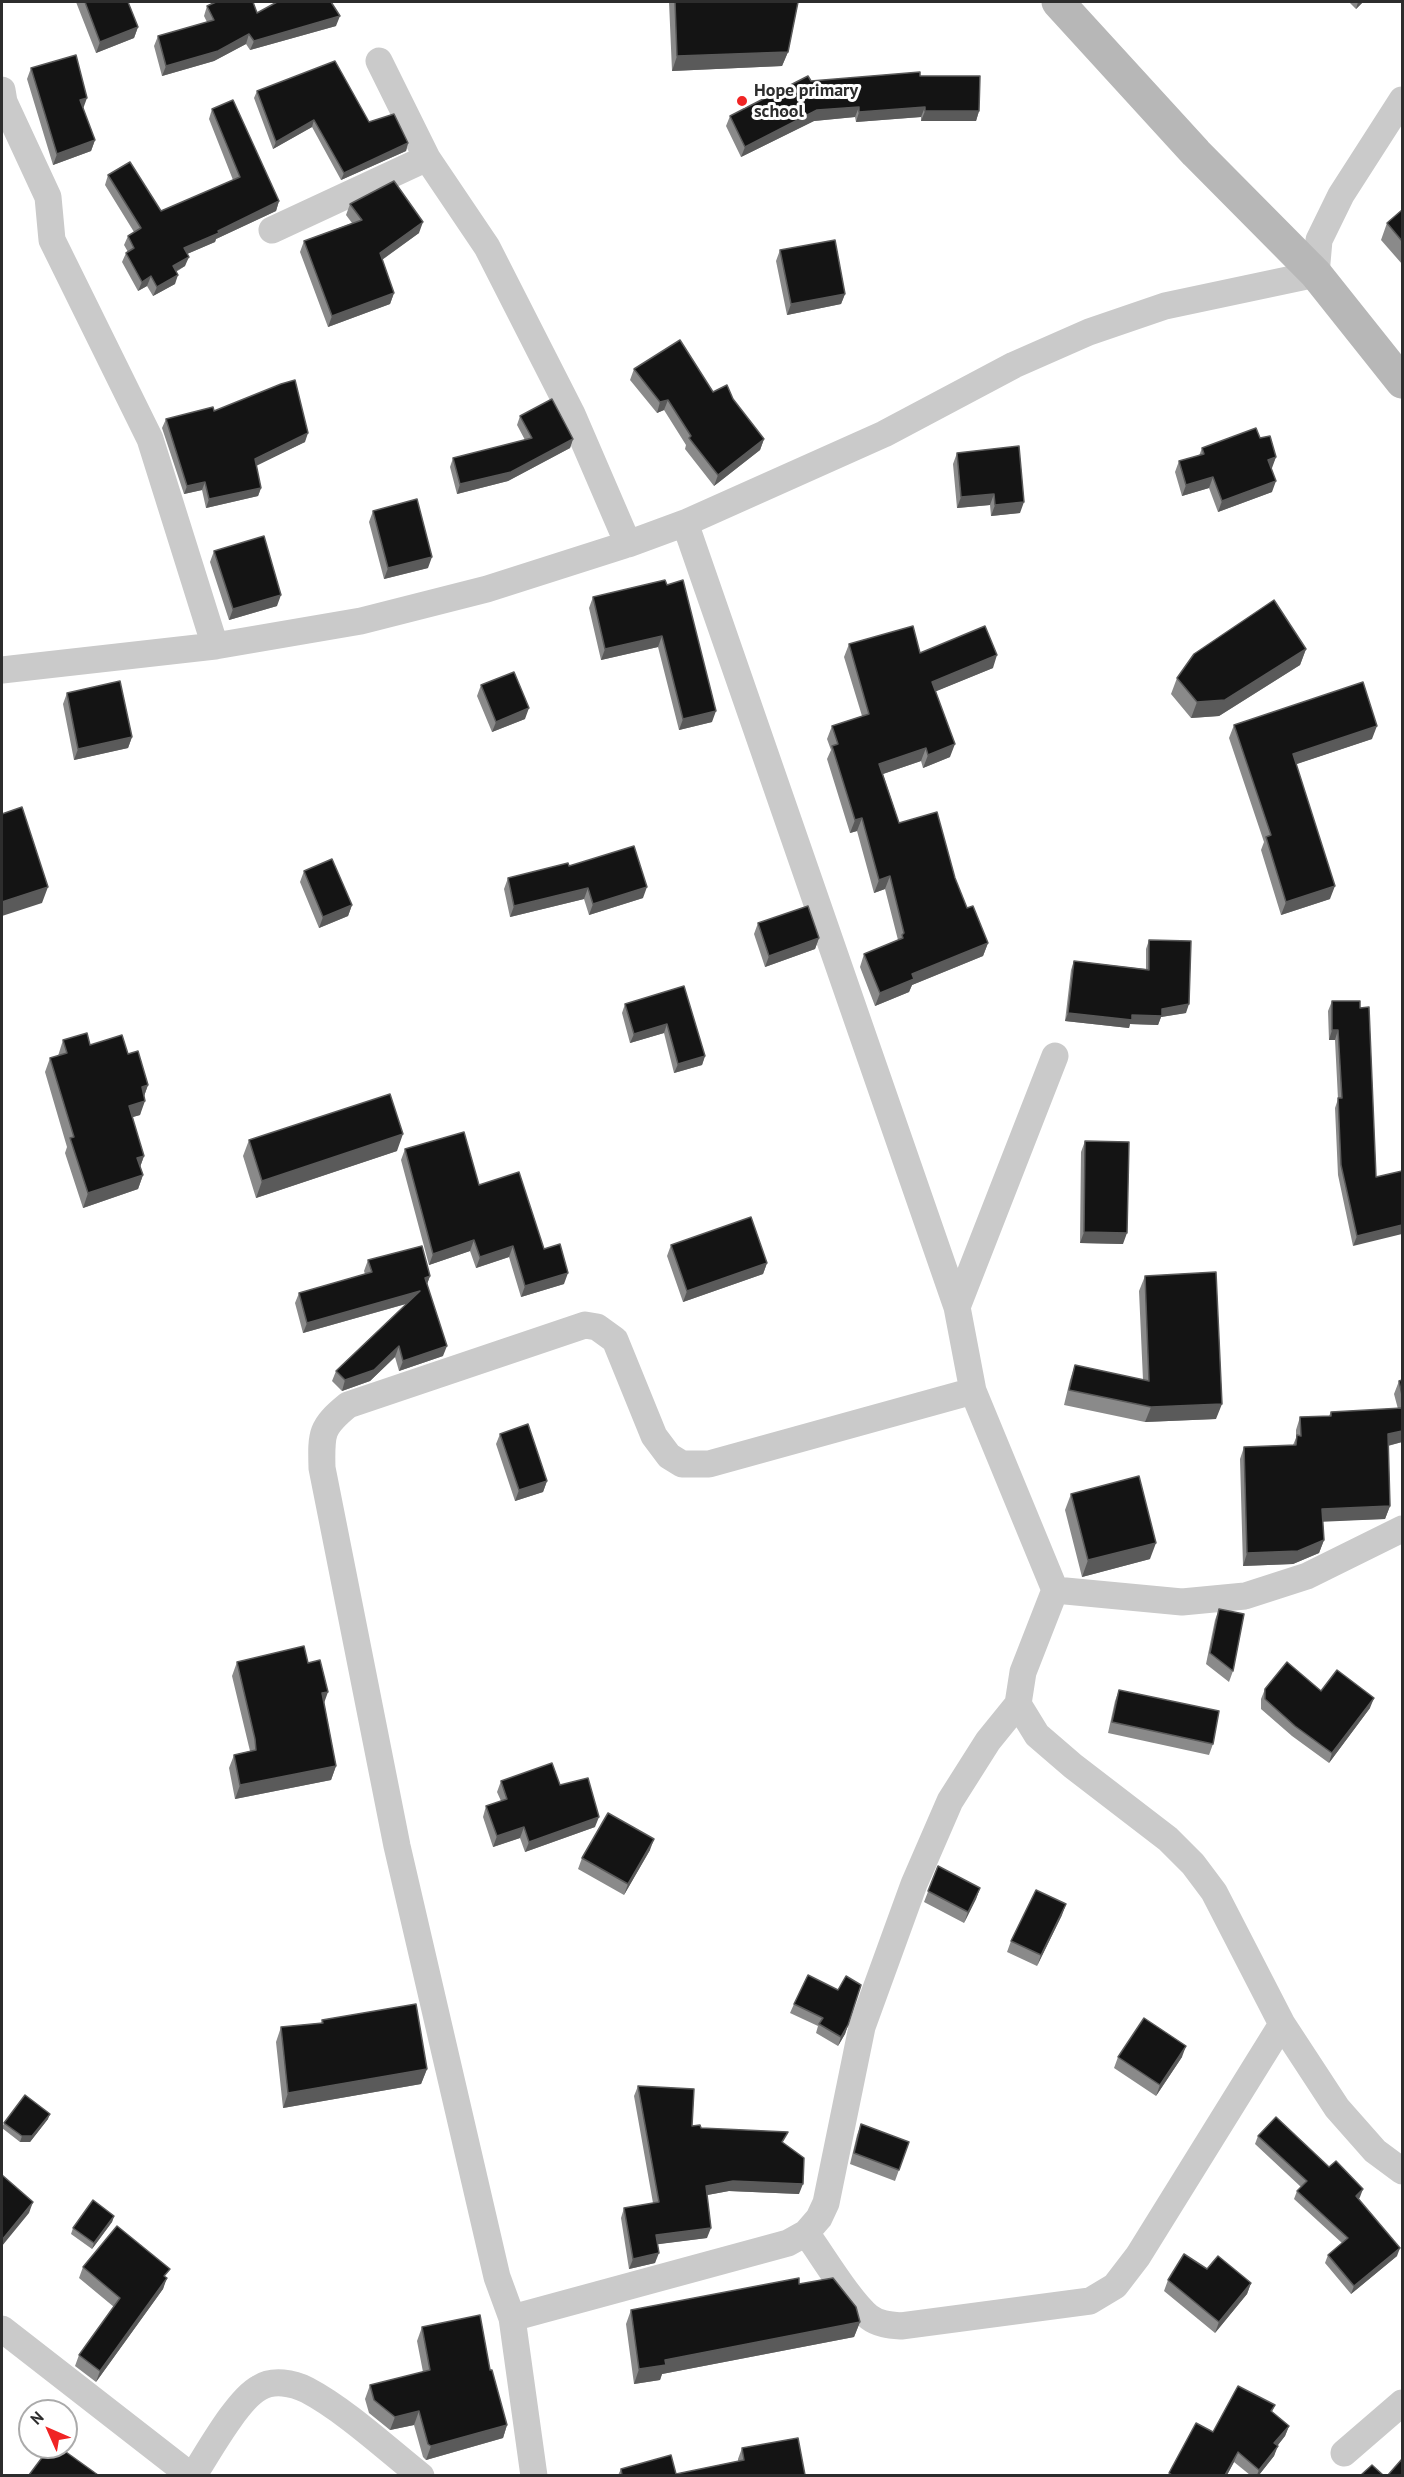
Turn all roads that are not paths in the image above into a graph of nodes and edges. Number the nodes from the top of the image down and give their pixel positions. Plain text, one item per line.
1 (1058, 2) edge
2 (379, 61) dead end
3 (2, 90) edge
4 (1402, 100) edge
5 (427, 158) junction
6 (272, 230) dead end
7 (1316, 274) junction
8 (1402, 382) edge
9 (685, 523) junction
10 (628, 544) junction
11 (215, 646) junction
12 (2, 670) edge
13 (1055, 1056) dead end
14 (957, 1307) junction
15 (973, 1391) junction
16 (1402, 1529) edge
17 (1055, 1590) junction
18 (1018, 1704) junction
19 (1282, 2024) junction
20 (1402, 2171) edge
21 (806, 2233) junction
22 (512, 2318) junction
23 (2, 2329) edge
24 (1402, 2403) edge
25 (1344, 2453) dead end
26 (192, 2475) edge
27 (421, 2475) edge
28 (534, 2475) edge

1 - 7 street
2 - 5 street
3 - 11 street
4 - 7 street
5 - 6 street
5 - 10 street
7 - 8 street
7 - 9 street
9 - 10 street
9 - 14 street
10 - 11 street
11 - 12 street
13 - 14 street
14 - 15 street
15 - 17 street
15 - 22 street
16 - 17 street
17 - 18 street
18 - 19 street
18 - 21 street
19 - 20 street
19 - 21 street
21 - 22 street
22 - 28 street
23 - 26 street
24 - 25 street
26 - 27 street

